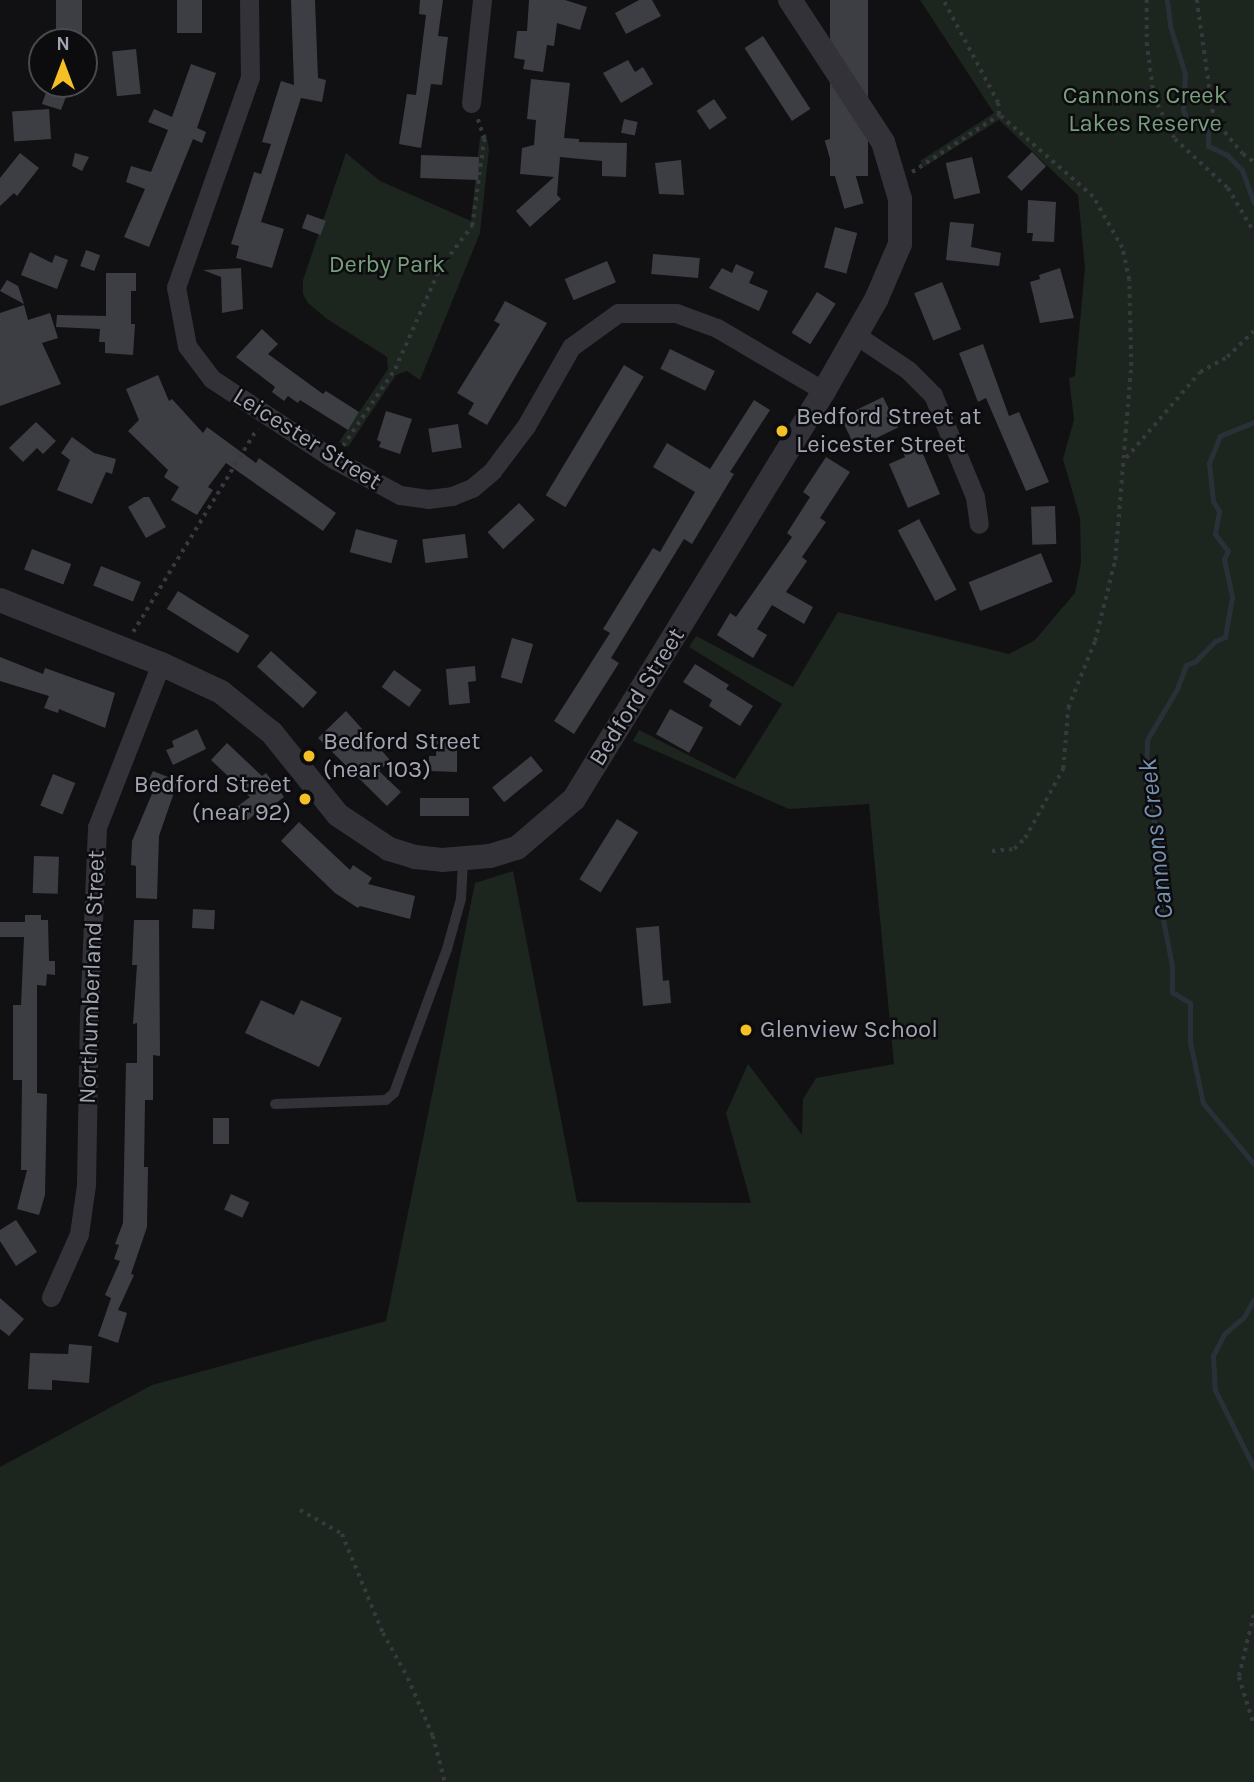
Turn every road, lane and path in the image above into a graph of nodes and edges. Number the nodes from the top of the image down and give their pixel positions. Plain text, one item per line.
1 (249, 0) edge
2 (481, 0) edge
3 (790, 0) edge
4 (943, 0) edge
5 (1147, 0) edge
6 (1197, 0) edge
7 (471, 103) joint
8 (999, 115) junction
9 (1254, 162) edge
10 (895, 182) junction
11 (1254, 232) edge
12 (1254, 331) edge
13 (856, 335) junction
14 (824, 391) junction
15 (266, 415) junction
16 (335, 460) junction
17 (1124, 460) junction
18 (979, 524) dead end
19 (0, 600) edge
20 (123, 649) junction
21 (161, 664) junction
22 (992, 851) dead end
23 (463, 859) junction
24 (275, 1104) dead end
25 (51, 1297) dead end
26 (300, 1510) dead end
27 (1254, 1615) edge
28 (1254, 1725) edge
29 (445, 1782) edge

1 - 15 street, Leicester Street
2 - 7 street
3 - 10 street, Bedford Street
4 - 8 path
5 - 11 path
6 - 9 path
7 - 16 path
8 - 10 path
8 - 17 path
10 - 13 street, Bedford Street
12 - 17 path
13 - 14 street, Bedford Street
13 - 18 street
14 - 16 street, Leicester Street
14 - 23 street, Bedford Street
15 - 16 street, Leicester Street
15 - 20 path
17 - 22 path
19 - 20 street, Bedford Street
20 - 21 street, Bedford Street
21 - 23 street, Bedford Street
21 - 25 street, Northumberland Street
23 - 24 lane
26 - 29 path
27 - 28 path

